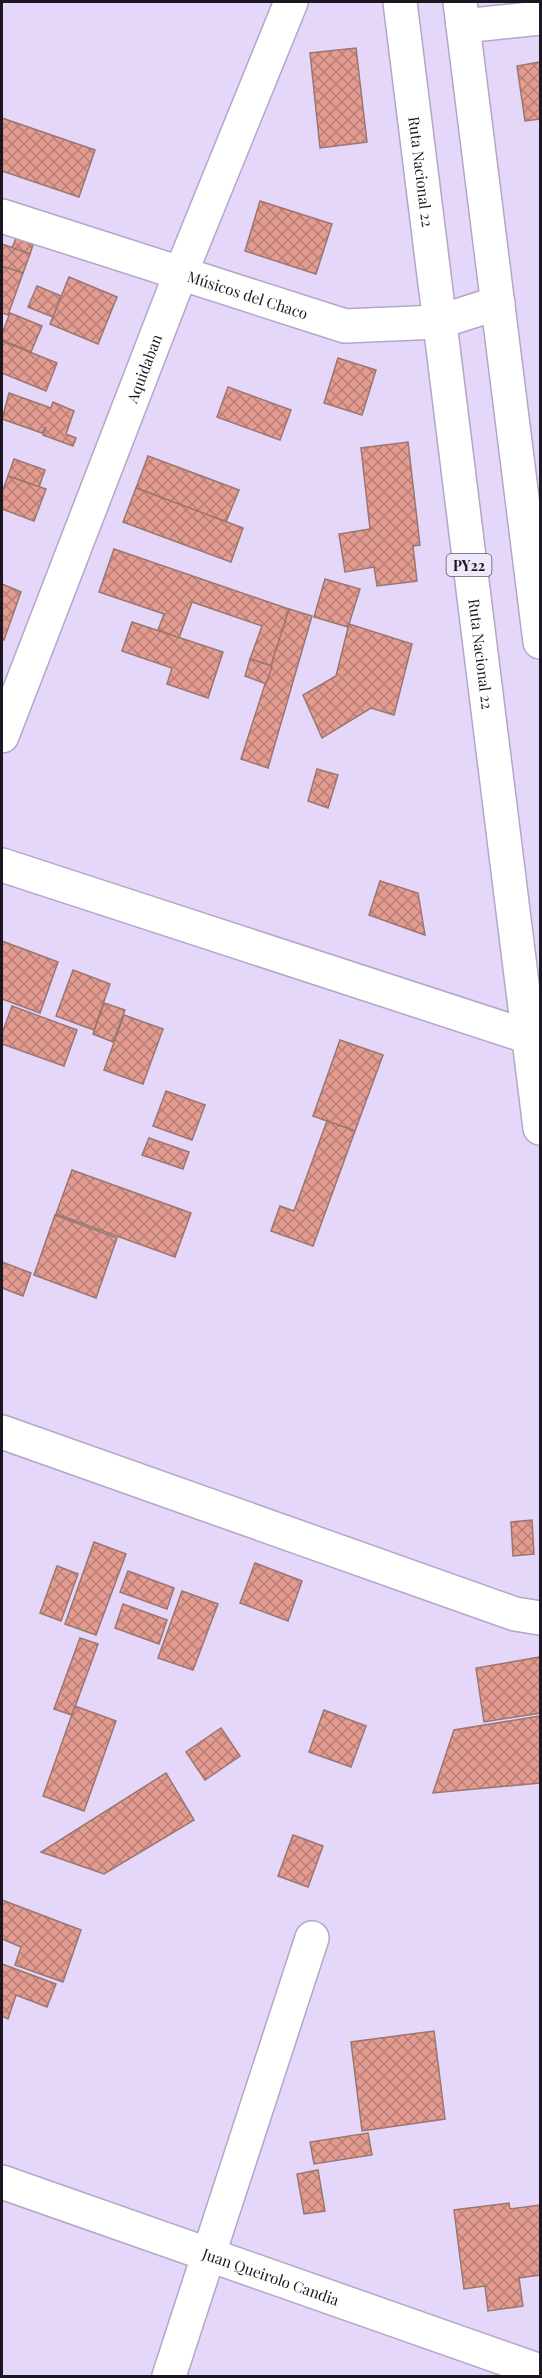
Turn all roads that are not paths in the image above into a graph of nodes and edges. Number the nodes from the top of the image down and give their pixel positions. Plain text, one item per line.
1 (291, 2) edge
2 (400, 2) edge
3 (461, 14) edge
4 (540, 18) edge
5 (2, 216) edge
6 (180, 275) junction
7 (498, 303) junction
8 (438, 322) junction
9 (540, 642) edge
10 (2, 736) edge
11 (2, 865) edge
12 (535, 1036) edge
13 (540, 1128) edge
14 (2, 1432) edge
15 (540, 1618) edge
16 (312, 1938) dead end
17 (2, 2182) edge
18 (208, 2256) junction
19 (540, 2361) edge
20 (169, 2376) edge

1 - 6 main road, Aquidaban
2 - 8 main road, Ruta Nacional 22 / PY22
3 - 4 main road
3 - 7 main road
5 - 6 main road, Músicos del Chaco
6 - 8 main road, Músicos del Chaco
6 - 10 main road, Aquidaban
7 - 8 main road, Músicos del Chaco
7 - 9 main road
8 - 12 main road, Ruta Nacional 22 / PY22
11 - 12 main road
12 - 13 main road, Ruta Nacional 22 / PY22
14 - 15 main road
16 - 18 main road
17 - 18 main road, Juan Queirolo Candia
18 - 19 main road, Juan Queirolo Candia
18 - 20 main road

